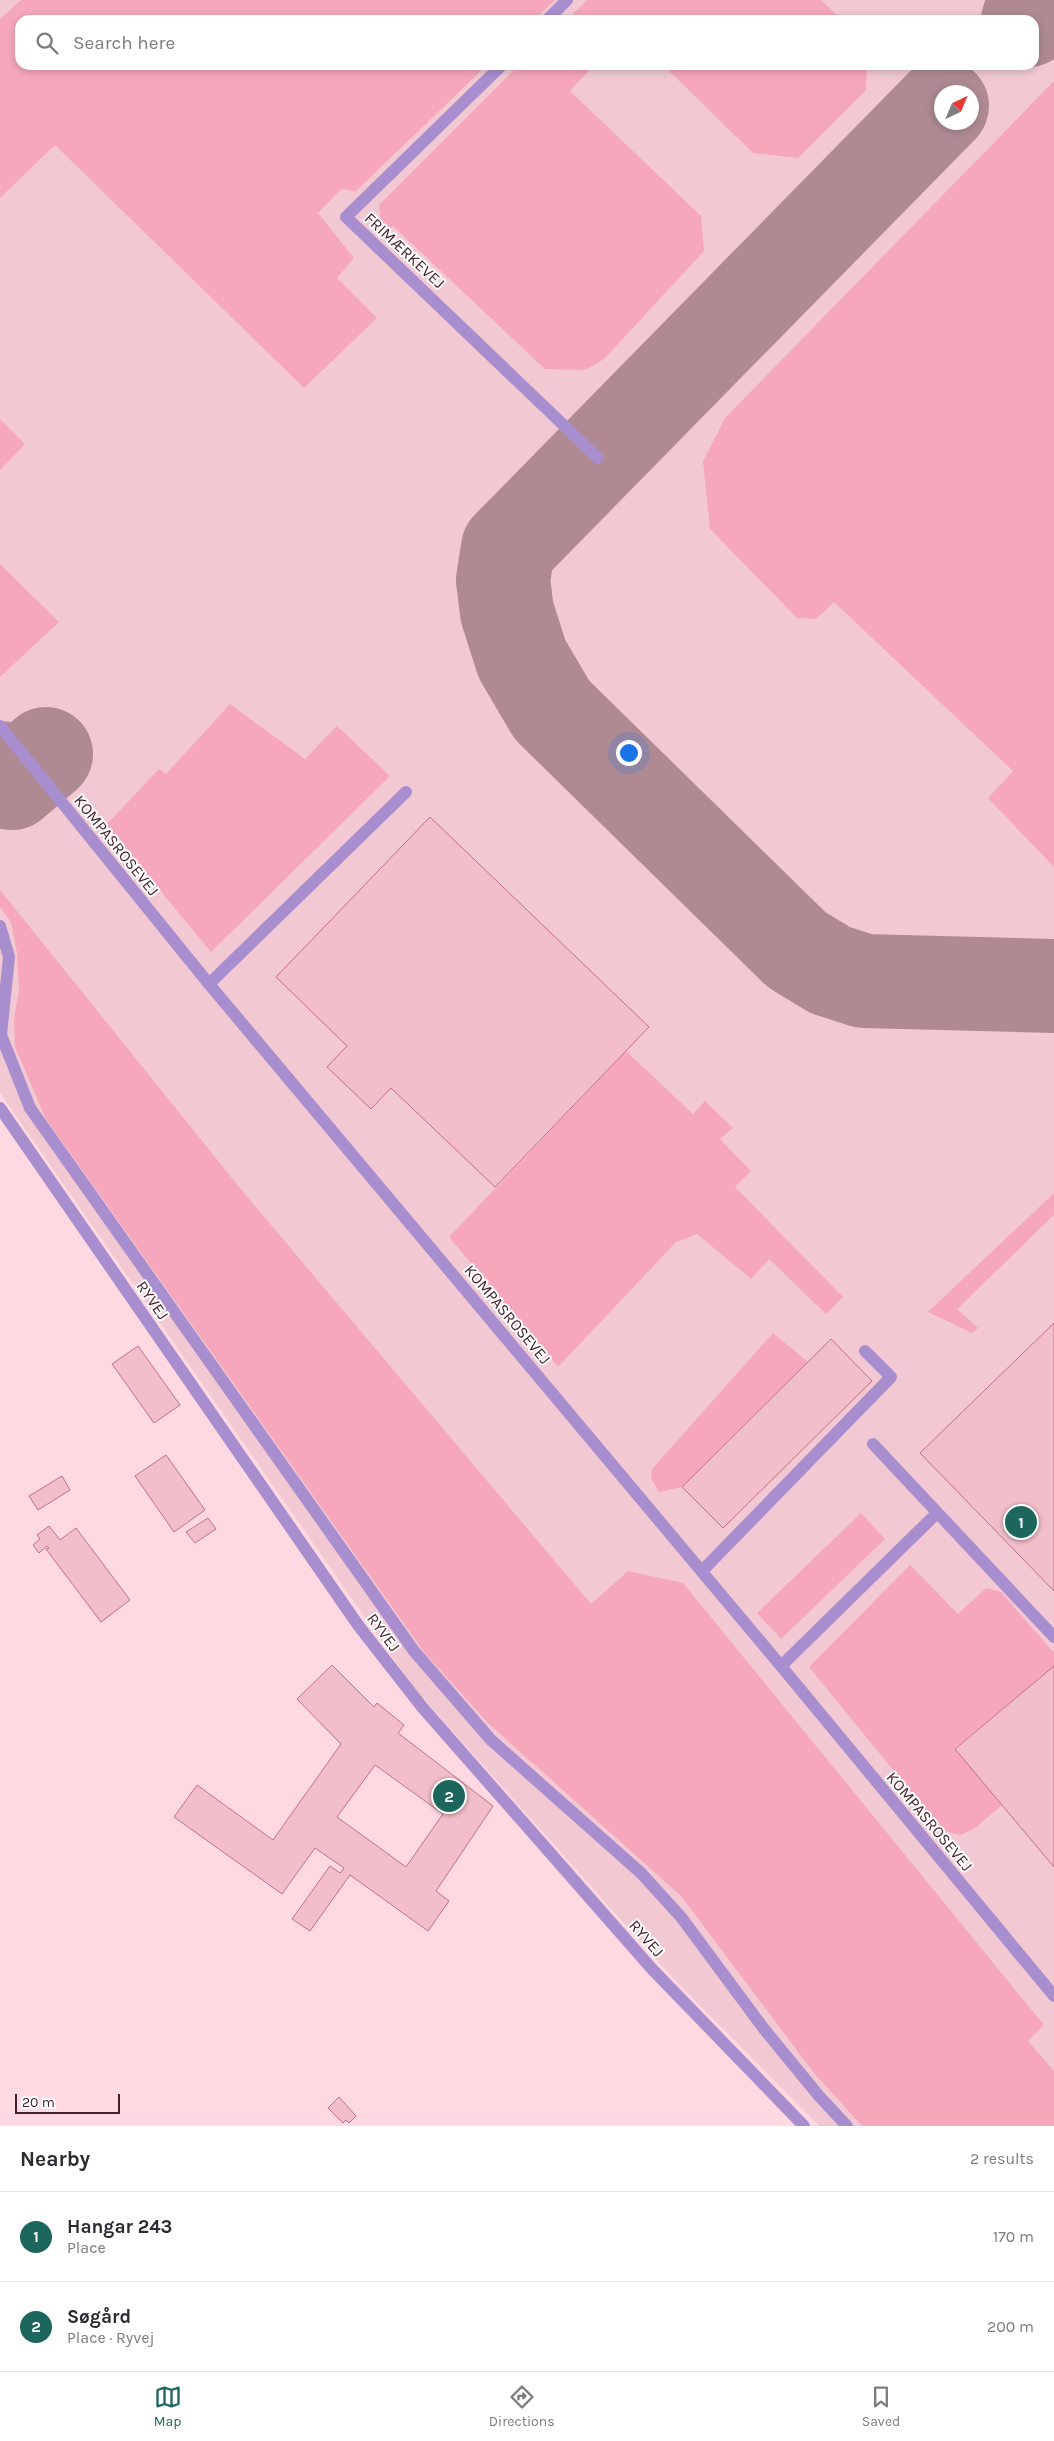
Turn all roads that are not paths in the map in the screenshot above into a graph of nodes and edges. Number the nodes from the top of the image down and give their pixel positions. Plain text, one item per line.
1 (567, 0) edge
2 (552, 15) edge
3 (497, 70) edge
4 (598, 458) dead end
5 (0, 726) edge
6 (406, 792) dead end
7 (0, 926) edge
8 (209, 984) junction
9 (0, 1108) edge
10 (865, 1350) dead end
11 (873, 1444) dead end
12 (937, 1513) junction
13 (702, 1571) junction
14 (1054, 1637) edge
15 (781, 1666) junction
16 (1054, 1996) edge
17 (804, 2126) edge
18 (847, 2126) edge

1 - 2 street
3 - 4 street, FRIMÆRKEVEJ
5 - 8 street, KOMPASROSEVEJ
6 - 8 street
7 - 18 street
8 - 13 street, KOMPASROSEVEJ
9 - 17 street, RYVEJ
10 - 13 street
11 - 12 street
12 - 14 street
12 - 15 street
13 - 15 street, KOMPASROSEVEJ
15 - 16 street, KOMPASROSEVEJ

